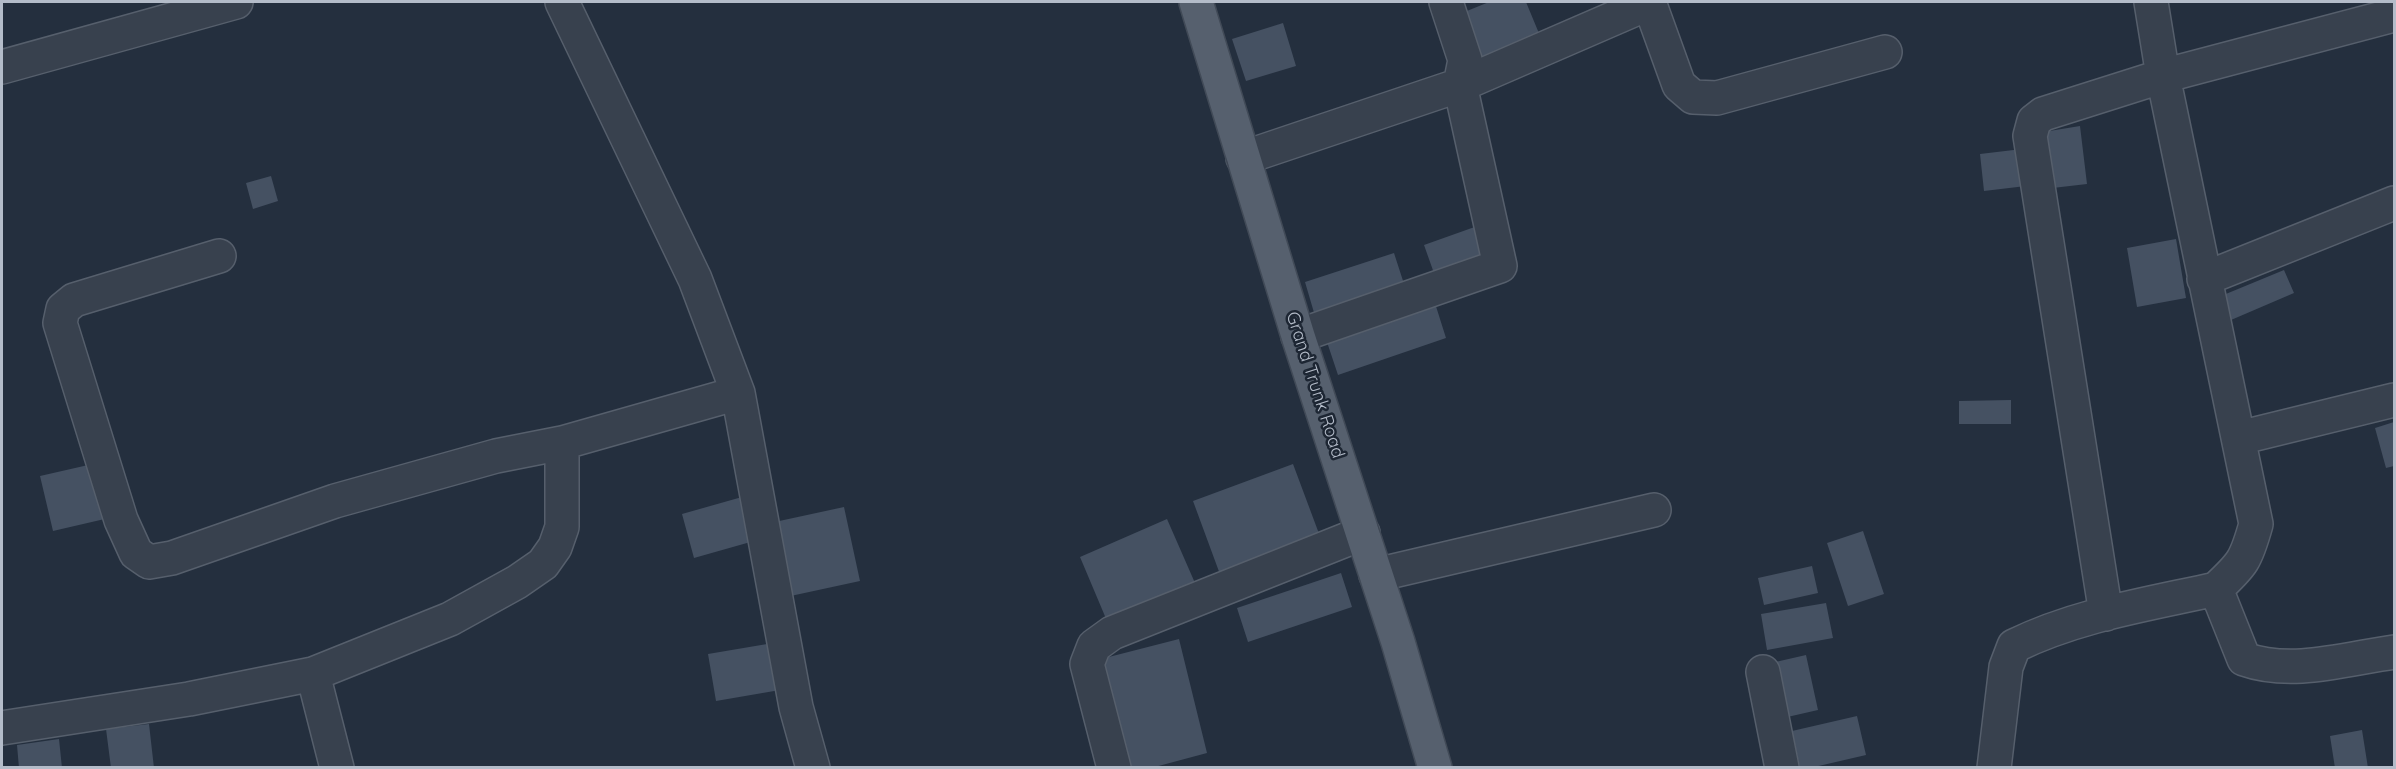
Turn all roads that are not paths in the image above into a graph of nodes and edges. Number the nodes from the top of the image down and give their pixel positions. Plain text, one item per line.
1 (236, 2) edge
2 (562, 2) edge
3 (1196, 2) edge
4 (1446, 2) edge
5 (1649, 2) edge
6 (2151, 2) edge
7 (2394, 15) edge
8 (1884, 52) dead end
9 (2, 67) edge
10 (2163, 76) junction
11 (1460, 85) junction
12 (1243, 158) junction
13 (2394, 203) edge
14 (219, 256) dead end
15 (2204, 279) junction
16 (1298, 336) junction
17 (738, 393) junction
18 (2394, 400) edge
19 (2238, 438) junction
20 (562, 442) junction
21 (1653, 510) dead end
22 (1363, 533) junction
23 (1376, 575) junction
24 (2216, 589) junction
25 (2106, 614) junction
26 (2394, 652) edge
27 (1763, 672) dead end
28 (313, 674) junction
29 (2, 728) edge
30 (337, 768) edge
31 (813, 768) edge
32 (1114, 768) edge
33 (1435, 768) edge
34 (1782, 768) edge
35 (1994, 768) edge

1 - 9 street
2 - 17 street
3 - 12 main road, Grand Trunk Road
4 - 11 street
5 - 8 street
5 - 11 street
6 - 10 street
7 - 10 street
10 - 15 street
10 - 25 street
11 - 12 street
11 - 16 street
12 - 16 main road, Grand Trunk Road
13 - 15 street
14 - 20 street
15 - 19 street
16 - 22 main road, Grand Trunk Road
17 - 20 street
17 - 31 street
18 - 19 street
19 - 24 street
20 - 28 street
21 - 23 street
22 - 23 main road, Grand Trunk Road
22 - 32 street
23 - 33 main road, Grand Trunk Road
24 - 25 street
24 - 26 street
25 - 35 street
27 - 34 street
28 - 29 street
28 - 30 street

